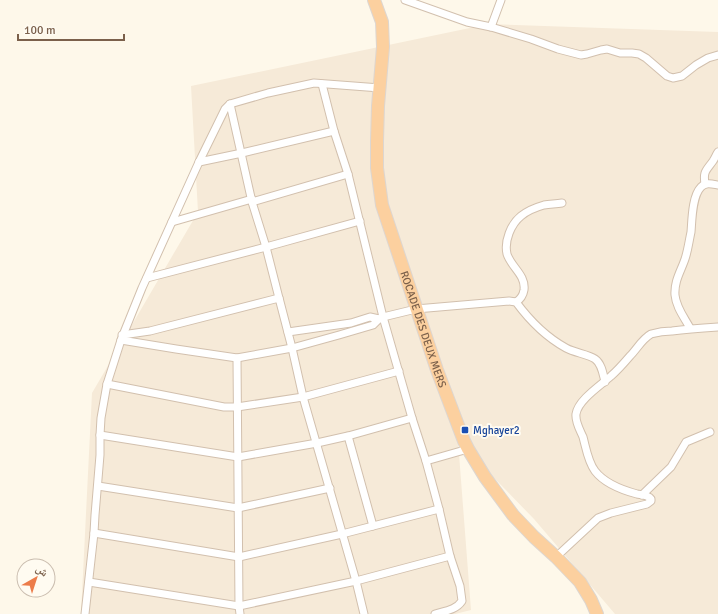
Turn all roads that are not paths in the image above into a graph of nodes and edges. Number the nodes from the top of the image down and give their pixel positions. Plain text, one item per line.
1 (374, 0) edge
2 (405, 0) edge
3 (501, 0) edge
4 (491, 27) junction
5 (718, 54) edge
6 (322, 84) junction
7 (380, 88) junction
8 (230, 104) junction
9 (334, 131) junction
10 (718, 152) edge
11 (242, 153) junction
12 (199, 162) junction
13 (348, 174) junction
14 (705, 184) junction
15 (718, 185) edge
16 (252, 200) junction
17 (562, 203) dead end
18 (360, 221) junction
19 (172, 222) junction
20 (266, 247) junction
21 (147, 278) junction
22 (279, 298) junction
23 (516, 302) junction
24 (416, 309) junction
25 (381, 318) junction
26 (718, 327) edge
27 (690, 328) junction
28 (288, 332) junction
29 (122, 337) junction
30 (292, 348) junction
31 (237, 358) junction
32 (399, 371) junction
33 (605, 382) junction
34 (107, 384) junction
35 (303, 397) junction
36 (237, 407) junction
37 (412, 418) junction
38 (710, 432) dead end
39 (100, 435) junction
40 (348, 436) junction
41 (316, 443) junction
42 (468, 449) junction
43 (238, 457) junction
44 (426, 461) junction
45 (98, 486) junction
46 (330, 488) junction
47 (642, 495) junction
48 (238, 508) junction
49 (439, 509) junction
50 (372, 526) junction
51 (94, 533) junction
52 (342, 534) junction
53 (450, 556) junction
54 (556, 557) junction
55 (239, 558) junction
56 (356, 581) junction
57 (89, 582) junction
58 (240, 610) edge
59 (85, 614) edge
60 (364, 614) edge
61 (435, 614) edge
62 (597, 614) edge

1 - 7 highway, ROCADE DES DEUX MERS
2 - 4 street
3 - 4 street
4 - 5 street
6 - 7 street
6 - 8 street
6 - 9 street
7 - 24 highway, ROCADE DES DEUX MERS
8 - 11 street
8 - 12 street
9 - 11 street
9 - 13 street
10 - 14 street
11 - 12 street
11 - 16 street
12 - 19 street
13 - 16 street
13 - 18 street
14 - 15 street
14 - 27 street
16 - 19 street
16 - 20 street
17 - 23 street
18 - 20 street
18 - 25 street
19 - 21 street
20 - 21 street
20 - 22 street
21 - 29 street
22 - 28 street
22 - 29 street
23 - 24 street
23 - 33 street
24 - 25 street
24 - 42 highway, ROCADE DES DEUX MERS
25 - 28 street
25 - 30 street
25 - 32 street
26 - 27 street
27 - 33 street
28 - 30 street
29 - 31 street
29 - 34 street
30 - 31 street
30 - 35 street
31 - 36 street
32 - 35 street
32 - 37 street
33 - 47 street
34 - 36 street
34 - 39 street
35 - 36 street
35 - 41 street
36 - 43 street
37 - 40 street
37 - 44 street
38 - 47 street
39 - 43 street
39 - 45 street
40 - 41 street
40 - 50 street
41 - 43 street
41 - 46 street
42 - 44 street
42 - 54 highway, ROCADE DES DEUX MERS
43 - 48 street
44 - 49 street
45 - 48 street
45 - 51 street
46 - 48 street
46 - 52 street
47 - 54 street
48 - 55 street
49 - 50 street
49 - 53 street
50 - 52 street
51 - 55 street
51 - 57 street
52 - 55 street
52 - 56 street
53 - 56 street
53 - 61 street
54 - 62 highway, ROCADE DES DEUX MERS
55 - 58 street
56 - 58 street
56 - 60 street
57 - 58 street
57 - 59 street

